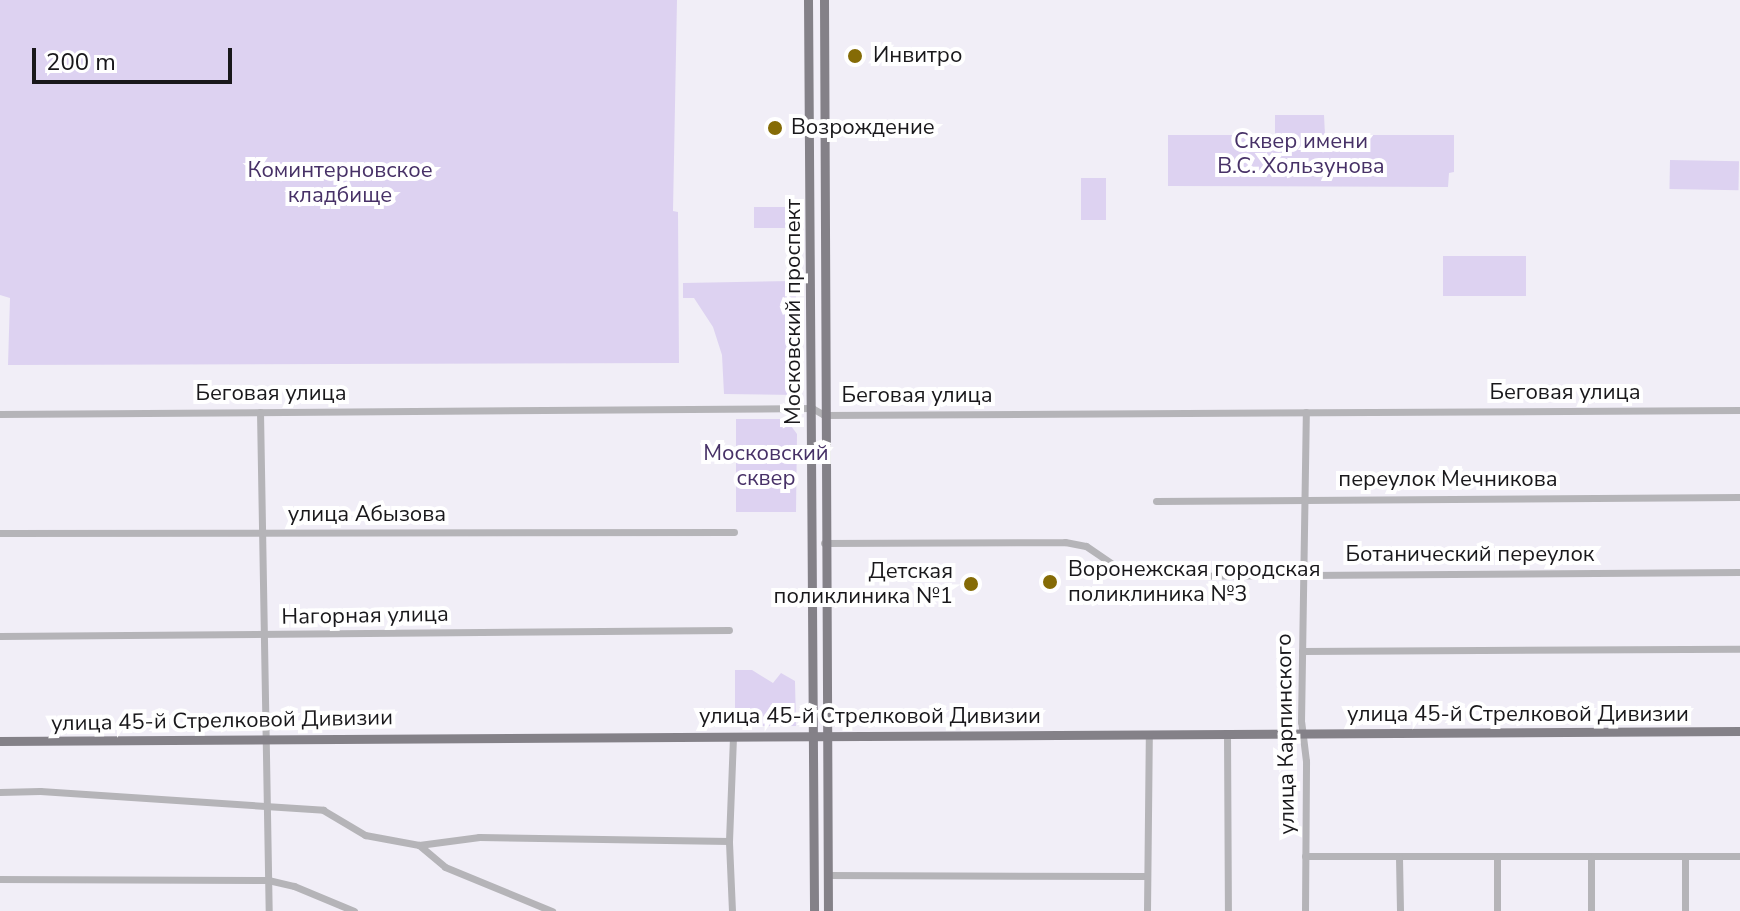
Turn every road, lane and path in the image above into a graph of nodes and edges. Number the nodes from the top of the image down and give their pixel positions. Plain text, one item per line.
1 (808, 0) edge
2 (824, 0) edge
3 (812, 408) junction
4 (1740, 410) edge
5 (260, 412) junction
6 (1306, 412) junction
7 (0, 414) edge
8 (824, 415) junction
9 (1740, 497) edge
10 (1304, 500) junction
11 (1156, 501) dead end
12 (734, 532) dead end
13 (0, 533) edge
14 (261, 533) junction
15 (824, 543) junction
16 (1740, 572) edge
17 (1303, 573) junction
18 (729, 630) dead end
19 (262, 635) junction
20 (0, 636) edge
21 (1740, 649) edge
22 (1302, 651) junction
23 (1740, 731) edge
24 (1149, 734) junction
25 (1227, 734) junction
26 (1303, 734) junction
27 (815, 735) junction
28 (827, 735) junction
29 (733, 736) junction
30 (266, 737) junction
31 (0, 741) edge
32 (0, 792) edge
33 (268, 807) junction
34 (729, 841) junction
35 (419, 845) junction
36 (1305, 856) junction
37 (1740, 856) edge
38 (1497, 857) junction
39 (1591, 857) junction
40 (1685, 857) junction
41 (1399, 858) junction
42 (828, 875) junction
43 (1145, 876) junction
44 (0, 879) edge
45 (268, 880) junction
46 (269, 911) edge
47 (354, 911) edge
48 (552, 911) edge
49 (732, 911) edge
50 (814, 911) edge
51 (828, 911) edge
52 (1147, 911) edge
53 (1228, 911) edge
54 (1305, 911) edge
55 (1400, 911) edge
56 (1497, 911) edge
57 (1591, 911) edge
58 (1685, 911) edge

1 - 3 main road, Московский проспект
2 - 8 main road, Московский проспект
3 - 5 street, Беговая улица
3 - 8 street, Беговая улица
3 - 27 main road, Московский проспект
4 - 6 street, Беговая улица
5 - 7 street, Беговая улица
5 - 14 street
6 - 8 street, Беговая улица
6 - 10 street, улица Карпинского
8 - 15 main road, Московский проспект
9 - 10 street, переулок Мечникова
10 - 11 street, переулок Мечникова
10 - 17 street, улица Карпинского
12 - 14 street, улица Абызова
13 - 14 street, улица Абызова
14 - 19 street
15 - 17 street, Ботанический переулок
15 - 28 main road, Московский проспект
16 - 17 street, Ботанический переулок
17 - 22 street, улица Карпинского
18 - 19 street, Нагорная улица
19 - 20 street, Нагорная улица
19 - 30 street
21 - 22 street
22 - 26 street, улица Карпинского
23 - 26 main road, улица 45-й Стрелковой Дивизии
24 - 25 main road, улица 45-й Стрелковой Дивизии
24 - 28 main road, улица 45-й Стрелковой Дивизии
24 - 43 street
25 - 26 main road, улица 45-й Стрелковой Дивизии
25 - 53 street
26 - 36 street, улица Карпинского
27 - 28 main road, улица 45-й Стрелковой Дивизии
27 - 29 main road, улица 45-й Стрелковой Дивизии
27 - 50 main road, Московский проспект
28 - 42 main road, Московский проспект
29 - 30 main road, улица 45-й Стрелковой Дивизии
29 - 34 street
30 - 31 main road, улица 45-й Стрелковой Дивизии
30 - 33 street
32 - 33 street
33 - 35 street
33 - 45 street
34 - 35 street
34 - 49 street
35 - 48 street
36 - 41 street
36 - 54 street, улица Карпинского
37 - 40 street
38 - 39 street
38 - 41 street
38 - 56 street
39 - 40 street
39 - 57 street
40 - 58 street
41 - 55 street
42 - 43 street
42 - 51 main road, Московский проспект
43 - 52 street
44 - 45 street
45 - 46 street
45 - 47 street

